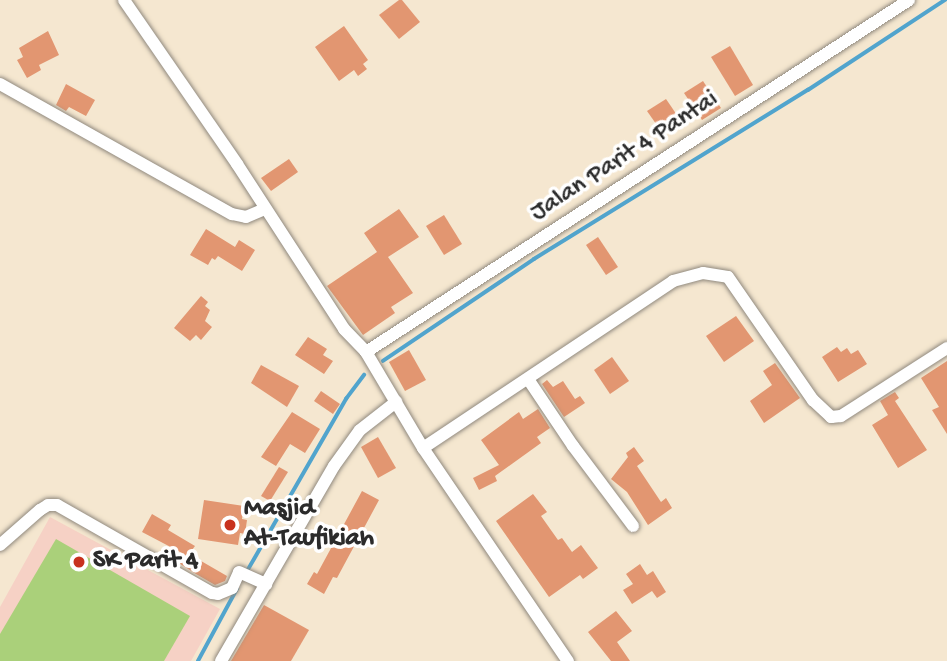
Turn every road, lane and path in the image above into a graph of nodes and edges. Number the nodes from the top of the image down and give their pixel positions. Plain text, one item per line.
1 (124, 0) edge
2 (909, 0) edge
3 (0, 84) edge
4 (265, 209) junction
5 (947, 348) edge
6 (366, 352) junction
7 (528, 379) junction
8 (396, 402) junction
9 (423, 448) junction
10 (633, 526) dead end
11 (0, 545) edge
12 (266, 583) junction
13 (221, 661) edge
14 (568, 661) edge

1 - 4 street
2 - 6 street, Jalan Parit 4 Pantai
3 - 4 street
4 - 6 street
5 - 7 street
6 - 8 street
7 - 9 street
7 - 10 street
8 - 9 street
8 - 12 street
9 - 14 street
11 - 12 street
12 - 13 street

